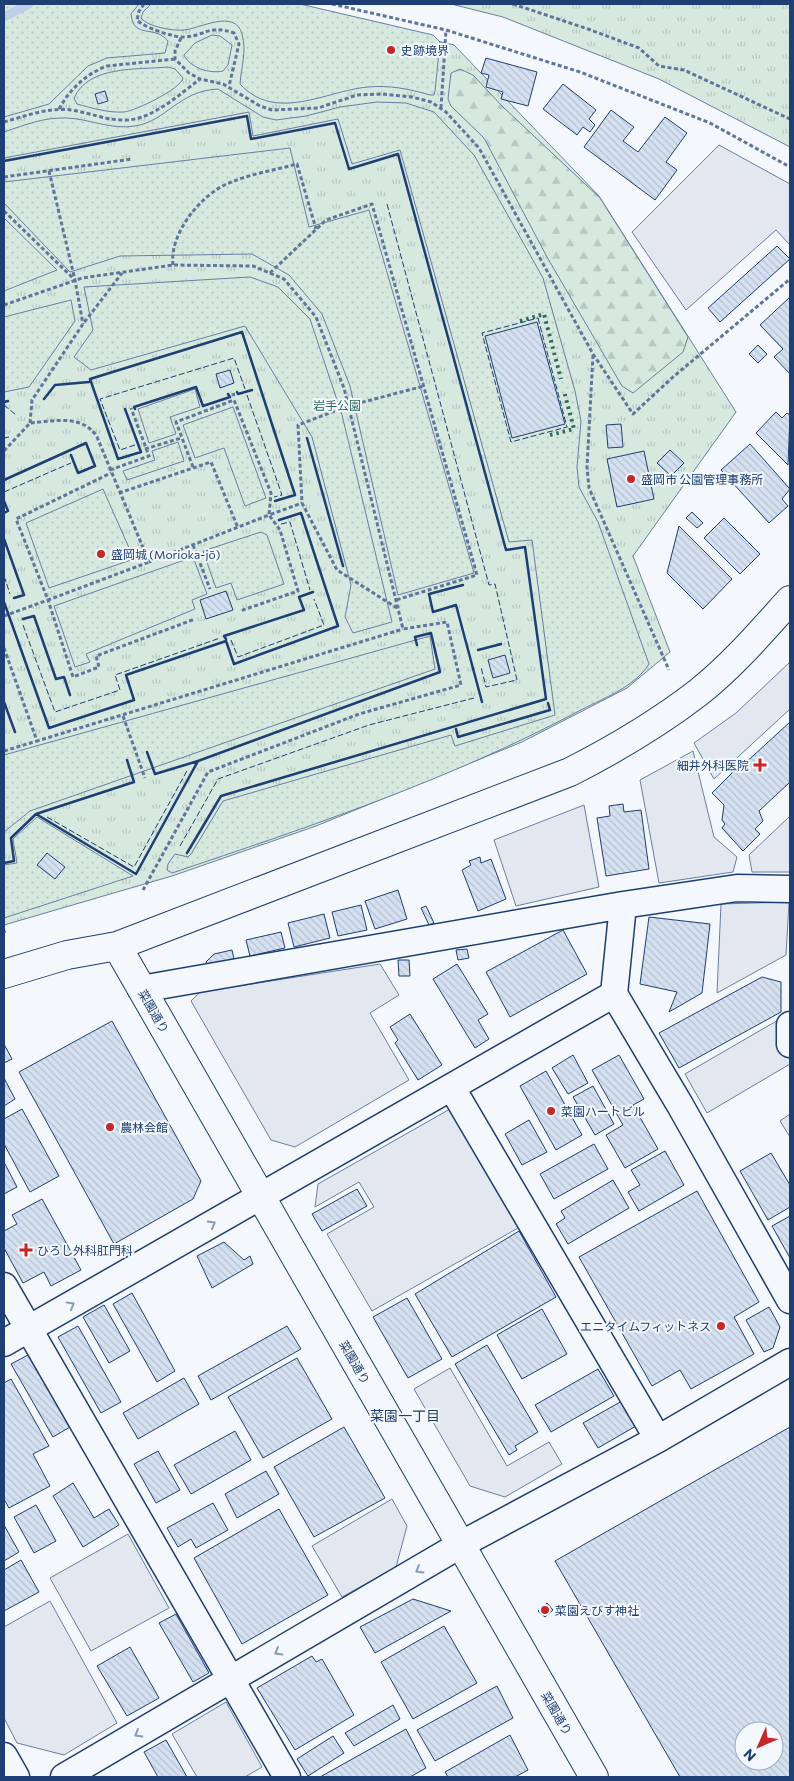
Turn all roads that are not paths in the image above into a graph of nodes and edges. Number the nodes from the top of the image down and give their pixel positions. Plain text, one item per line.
1 (790, 600) edge
2 (790, 889) edge
3 (624, 905) junction
4 (117, 946) junction
5 (4, 974) edge
6 (141, 989) junction
7 (614, 994) junction
8 (790, 1025) edge
9 (790, 1044) edge
10 (452, 1088) junction
11 (260, 1197) junction
12 (4, 1286) edge
13 (790, 1300) edge
14 (29, 1329) junction
15 (4, 1343) edge
16 (790, 1362) edge
17 (658, 1439) junction
18 (460, 1545) junction
19 (230, 1680) junction
20 (4, 1756) edge
21 (16, 1777) edge
22 (64, 1777) edge
23 (287, 1777) edge
24 (594, 1777) edge

1 - 4 street
2 - 3 street
3 - 6 street
3 - 7 street
4 - 5 street
4 - 6 street, 菜園通り
6 - 11 street, 菜園通り
7 - 10 street
7 - 13 street
8 - 9 street
10 - 11 street
10 - 17 street
14 -> 11 street
11 - 18 street, 菜園通り
12 - 14 street
14 - 15 street
14 - 19 street
16 - 17 street
17 - 18 street
18 -> 19 street
18 - 24 street, 菜園通り
19 -> 22 street
19 - 23 street
20 - 21 street

